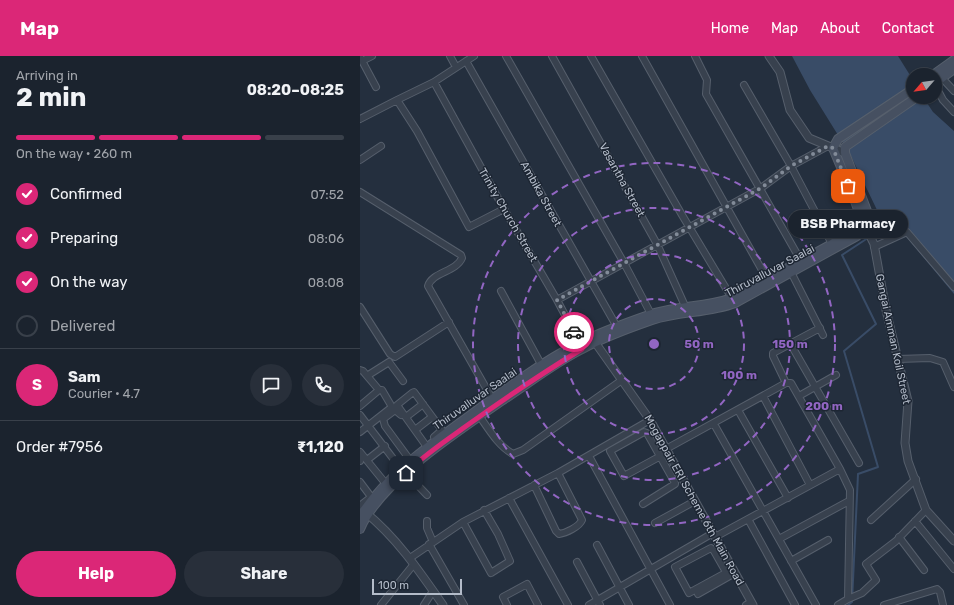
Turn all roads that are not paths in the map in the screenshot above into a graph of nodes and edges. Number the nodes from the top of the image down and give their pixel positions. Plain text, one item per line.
1 (372, 56) edge
2 (450, 56) edge
3 (474, 56) edge
4 (506, 56) edge
5 (552, 56) edge
6 (591, 56) edge
7 (642, 56) edge
8 (695, 56) edge
9 (769, 56) edge
10 (361, 59) edge
11 (954, 60) edge
12 (466, 61) junction
13 (456, 67) junction
14 (367, 69) junction
15 (942, 69) edge
16 (954, 69) edge
17 (360, 72) edge
18 (942, 78) joint
19 (434, 82) junction
20 (744, 85) dead end
21 (376, 87) dead end
22 (953, 91) edge
23 (906, 94) edge
24 (398, 100) junction
25 (943, 100) joint
26 (907, 104) edge
27 (954, 112) edge
28 (360, 118) edge
29 (381, 146) dead end
30 (830, 147) junction
31 (845, 150) junction
32 (360, 160) edge
33 (791, 166) junction
34 (761, 188) junction
35 (360, 192) edge
36 (726, 207) junction
37 (504, 209) junction
38 (689, 227) junction
39 (866, 228) junction
40 (657, 244) junction
41 (832, 244) junction
42 (874, 246) junction
43 (801, 261) junction
44 (624, 263) junction
45 (792, 274) junction
46 (767, 279) junction
47 (590, 282) junction
48 (954, 287) edge
49 (501, 291) dead end
50 (557, 300) junction
51 (734, 301) junction
52 (685, 306) junction
53 (360, 307) edge
54 (651, 314) junction
55 (448, 322) junction
56 (617, 327) junction
57 (820, 328) junction
58 (823, 335) dead end
59 (593, 341) junction
60 (790, 343) junction
61 (581, 346) junction
62 (395, 357) junction
63 (898, 359) junction
64 (389, 362) junction
65 (542, 366) junction
66 (360, 370) edge
67 (370, 374) dead end
68 (836, 375) dead end
69 (622, 380) junction
70 (403, 382) dead end
71 (786, 383) junction
72 (954, 385) edge
73 (814, 387) junction
74 (416, 389) dead end
75 (379, 390) junction
76 (763, 396) junction
77 (799, 396) junction
78 (495, 402) junction
79 (423, 404) junction
80 (360, 406) edge
81 (738, 410) junction
82 (478, 414) junction
83 (360, 415) edge
84 (406, 417) junction
85 (432, 417) junction
86 (650, 420) junction
87 (714, 424) junction
88 (368, 426) junction
89 (415, 430) junction
90 (360, 432) edge
91 (447, 432) junction
92 (436, 440) junction
93 (385, 446) junction
94 (426, 447) junction
95 (667, 451) junction
96 (360, 452) edge
97 (589, 456) junction
98 (660, 456) junction
99 (362, 460) edge
100 (410, 460) junction
101 (859, 463) dead end
102 (840, 469) junction
103 (403, 471) junction
104 (558, 473) junction
105 (916, 479) junction
106 (360, 482) edge
107 (386, 484) junction
108 (534, 485) junction
109 (810, 485) junction
110 (427, 495) dead end
111 (372, 497) junction
112 (509, 498) junction
113 (788, 498) junction
114 (849, 500) junction
115 (695, 501) junction
116 (643, 504) dead end
117 (484, 510) junction
118 (926, 510) junction
119 (763, 511) junction
120 (363, 512) edge
121 (748, 519) junction
122 (871, 520) dead end
123 (427, 521) dead end
124 (464, 522) junction
125 (915, 522) junction
126 (655, 524) dead end
127 (360, 529) edge
128 (714, 535) junction
129 (899, 537) junction
130 (779, 539) junction
131 (828, 540) dead end
132 (954, 541) edge
133 (431, 543) junction
134 (597, 545) dead end
135 (412, 561) junction
136 (791, 561) junction
137 (577, 562) dead end
138 (954, 569) edge
139 (651, 570) junction
140 (924, 570) dead end
141 (731, 572) junction
142 (620, 587) junction
143 (433, 591) junction
144 (698, 594) dead end
145 (851, 598) junction
146 (904, 598) junction
147 (599, 602) edge
148 (750, 604) edge
149 (382, 605) edge
150 (424, 605) edge
151 (443, 605) edge
152 (464, 605) edge
153 (507, 605) edge
154 (538, 605) edge
155 (568, 605) edge
156 (589, 605) edge
157 (629, 605) edge
158 (670, 605) edge
159 (795, 605) edge
160 (816, 605) edge
161 (838, 605) edge
162 (884, 605) edge
163 (906, 605) edge
164 (943, 605) edge

1 - 10 street
2 - 13 street
3 - 12 street
4 - 44 street
5 - 40 street, Vasantha Street
6 - 38 street
7 - 36 street
8 - 34 street
9 - 30 street
10 - 14 street
11 - 15 main road
12 - 13 street
12 - 47 street, Ambika Street
13 - 19 street
14 - 17 street
14 - 21 street
16 - 18 main road
18 - 22 street
19 - 24 street
19 - 37 street, Trinity Church Street
20 - 33 street
22 - 25 street
23 - 30 main road
24 - 28 street
24 - 37 street
25 - 27 street
26 - 31 main road
29 - 32 street
30 - 31 street
30 - 33 street
30 - 39 main road
31 - 39 main road
33 - 34 street
33 - 41 street
34 - 36 street
34 - 43 street
35 - 55 street
36 - 38 street
36 - 46 street
37 - 50 street, Trinity Church Street
38 - 40 street
38 - 51 street
39 - 41 main road, Thiruvalluvar Saalai
39 - 42 street, Gangai Amman Koil Street
39 - 45 main road, Thiruvalluvar Saalai
40 - 44 street
40 - 52 street, Vasantha Street
41 - 43 main road, Thiruvalluvar Saalai
42 - 48 street
42 - 63 street, Gangai Amman Koil Street
43 - 46 main road, Thiruvalluvar Saalai
44 - 47 street
44 - 54 street
45 - 51 main road, Thiruvalluvar Saalai
45 - 57 street
46 - 51 main road, Thiruvalluvar Saalai
47 - 50 street
47 - 56 street, Ambika Street
49 - 65 street
50 - 61 street, Trinity Church Street
51 - 52 main road, Thiruvalluvar Saalai
51 - 59 main road, Thiruvalluvar Saalai
52 - 54 main road, Thiruvalluvar Saalai
53 - 62 street
54 - 56 main road, Thiruvalluvar Saalai
55 - 62 street
55 - 78 street
56 - 59 main road, Thiruvalluvar Saalai
57 - 58 street
57 - 60 street
59 - 61 main road, Thiruvalluvar Saalai
59 - 69 street, Mogappair ERI Scheme 6th Main Road
60 - 71 street
60 - 73 street
61 - 65 main road, Thiruvalluvar Saalai
61 - 78 main road, Thiruvalluvar Saalai
62 - 64 street
63 - 72 street
63 - 105 street, Gangai Amman Koil Street
64 - 67 street
64 - 70 street
65 - 78 main road, Thiruvalluvar Saalai
66 - 75 street
68 - 73 street
69 - 82 street
69 - 86 street, Mogappair ERI Scheme 6th Main Road
71 - 76 street
71 - 77 street
73 - 77 street
73 - 101 street
74 - 91 street
75 - 80 street
75 - 88 street
76 - 81 street
76 - 109 street
77 - 102 street
78 - 82 main road, Thiruvalluvar Saalai
79 - 84 street
79 - 84 street
79 - 85 street
81 - 87 street
81 - 113 street
82 - 91 main road, Thiruvalluvar Saalai
82 - 103 main road, Thiruvalluvar Saalai
83 - 88 street
84 - 89 street
85 - 89 street
85 - 92 street
86 - 95 street, Mogappair ERI Scheme 6th Main Road
86 - 97 street
87 - 95 street
87 - 119 street
88 - 90 street
88 - 93 street
89 - 94 street
91 - 92 main road, Thiruvalluvar Saalai
92 - 94 main road, Thiruvalluvar Saalai
93 - 99 street
93 - 103 street
94 - 100 main road, Thiruvalluvar Saalai
94 - 100 street
95 - 98 street
95 - 115 street, Mogappair ERI Scheme 6th Main Road
96 - 99 street
97 - 104 street
97 - 139 street
98 - 98 street
98 - 116 street
99 - 107 street
100 - 103 main road, Thiruvalluvar Saalai
102 - 109 street
102 - 114 street
103 - 107 main road, Thiruvalluvar Saalai
103 - 110 street
103 - 120 main road, Thiruvalluvar Saalai
104 - 108 street
104 - 108 street
105 - 118 street, Gangai Amman Koil Street
105 - 122 street
106 - 111 street
107 - 111 main road, Thiruvalluvar Saalai
108 - 112 street
109 - 113 street
111 - 120 main road, Thiruvalluvar Saalai
112 - 117 street
112 - 155 street
113 - 119 street
114 - 130 street
114 - 145 street
115 - 126 street
115 - 128 street, Mogappair ERI Scheme 6th Main Road
117 - 124 street
117 - 124 street
118 - 125 street
118 - 132 street, Gangai Amman Koil Street
119 - 121 street
119 - 130 street
120 - 127 main road, Thiruvalluvar Saalai
120 - 135 street
121 - 128 street
121 - 159 street
123 - 133 street
124 - 133 street
125 - 129 street
125 - 138 street
128 - 139 street
128 - 141 street, Mogappair ERI Scheme 6th Main Road
129 - 140 street
129 - 145 street
130 - 136 street
131 - 136 street
133 - 135 street
133 - 152 street
134 - 142 street
135 - 143 street
135 - 149 street
136 - 160 street
137 - 147 street
139 - 142 street
139 - 158 street
141 - 141 street
141 - 144 street
141 - 148 street, Mogappair ERI Scheme 6th Main Road
142 - 147 street
142 - 157 street
143 - 150 street
143 - 151 street
145 - 161 street
146 - 162 street
146 - 163 street
146 - 164 street
147 - 156 street
153 - 154 street

